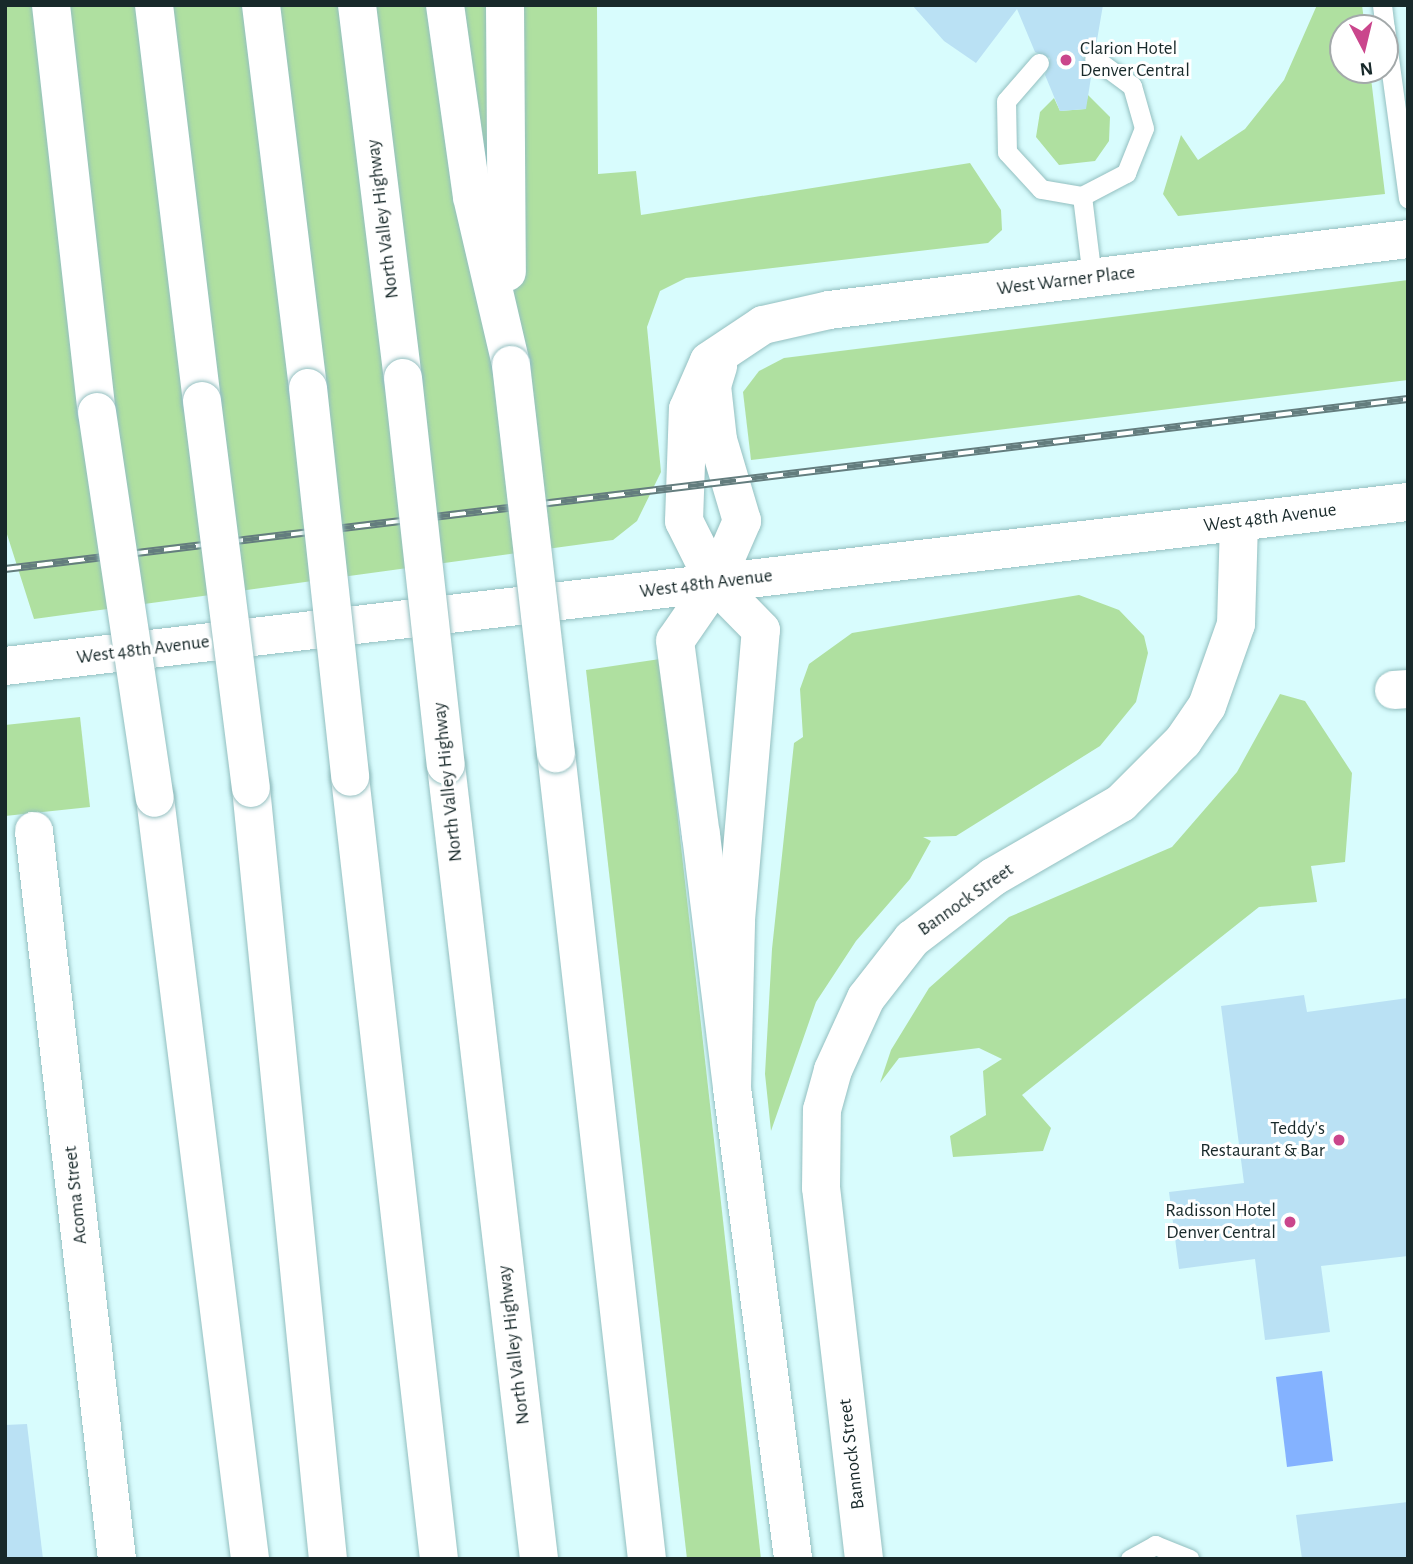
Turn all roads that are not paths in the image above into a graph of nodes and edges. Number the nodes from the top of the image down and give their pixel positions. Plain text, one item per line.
1 (51, 5) edge
2 (153, 5) edge
3 (261, 5) edge
4 (358, 5) edge
5 (445, 5) edge
6 (505, 5) edge
7 (1094, 58) dead end
8 (1040, 63) dead end
9 (1393, 84) edge
10 (1082, 196) junction
11 (1408, 198) edge
12 (1408, 239) edge
13 (1092, 278) junction
14 (730, 343) junction
15 (511, 365) junction
16 (1408, 502) edge
17 (1239, 522) junction
18 (715, 583) junction
19 (5, 666) edge
20 (34, 831) dead end
21 (732, 1088) junction
22 (117, 1559) edge
23 (250, 1559) edge
24 (328, 1559) edge
25 (439, 1559) edge
26 (540, 1559) edge
27 (647, 1559) edge
28 (793, 1559) edge
29 (864, 1559) edge
30 (1130, 1559) edge
31 (1189, 1559) edge

1 - 23 main road, bridge
2 - 24 main road, bridge
3 - 25 main road, bridge
4 - 26 main road, North Valley Highway, bridge
5 - 15 main road
6 - 15 main road
7 - 10 lane
8 - 10 lane
9 - 11 lane
10 - 13 lane
12 - 13 main road, West Warner Place
13 - 14 main road, West Warner Place
14 - 18 main road
14 - 18 main road, West Warner Place
15 - 27 main road, bridge
16 - 17 main road, West 48th Avenue
17 - 18 main road, West 48th Avenue
17 - 29 main road, Bannock Street
18 - 19 main road, West 48th Avenue
18 - 21 main road
18 - 21 main road, West Warner Place
20 - 22 main road, Acoma Street
21 - 28 main road
30 - 31 lane

